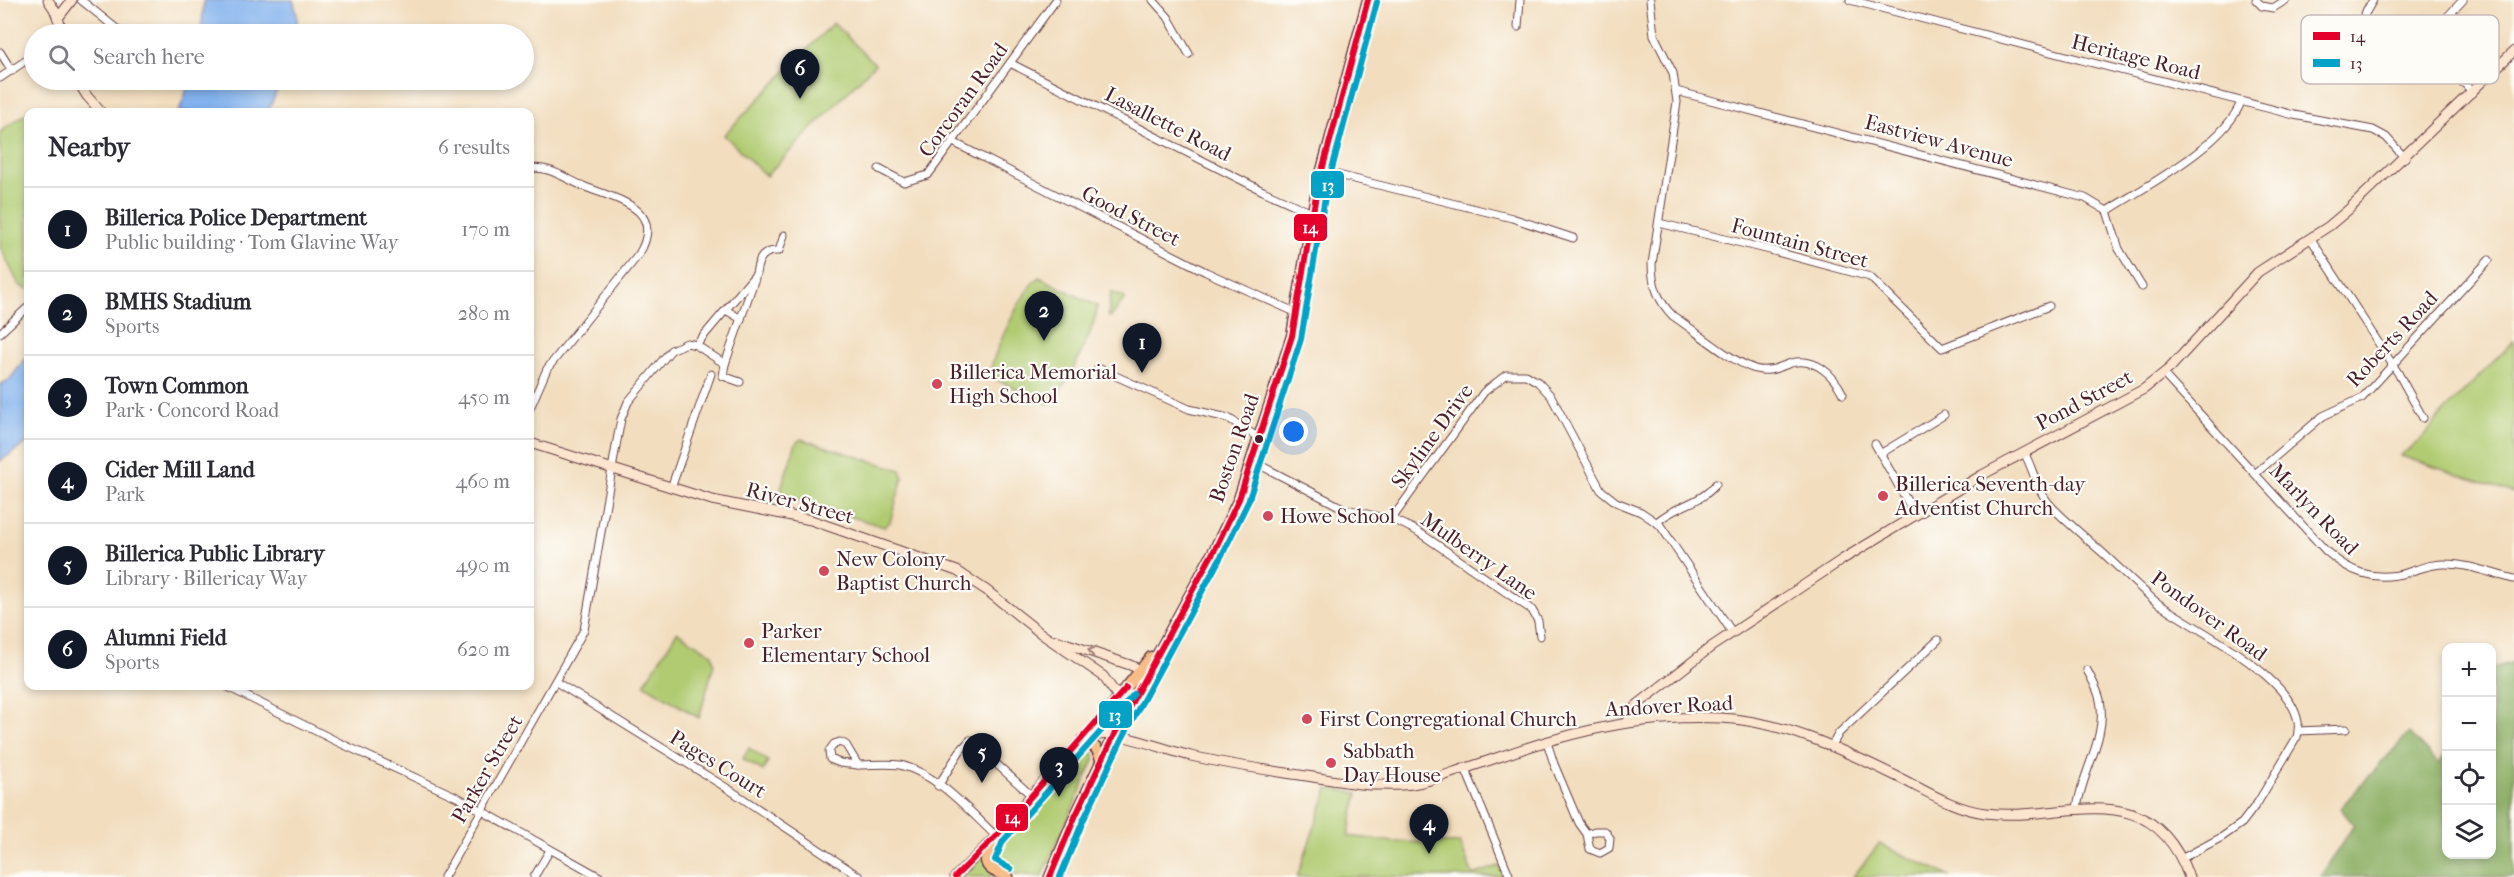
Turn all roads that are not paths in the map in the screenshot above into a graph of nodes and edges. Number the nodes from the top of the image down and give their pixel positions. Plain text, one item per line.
1 (48, 0) edge
2 (72, 0) edge
3 (81, 0) edge
4 (1056, 0) edge
5 (1153, 0) edge
6 (1368, 0) edge
7 (1520, 0) edge
8 (1650, 0) edge
9 (1850, 0) edge
10 (2256, 0) edge
11 (2286, 0) edge
12 (2373, 0) edge
13 (2463, 0) edge
14 (2364, 15) edge
15 (2449, 15) edge
16 (58, 18) junction
17 (60, 24) edge
18 (111, 24) edge
19 (1518, 27) dead end
20 (2514, 51) edge
21 (0, 52) edge
22 (1189, 54) dead end
23 (24, 62) edge
24 (1010, 63) junction
25 (2499, 66) edge
26 (12, 71) junction
27 (0, 78) edge
28 (2465, 84) edge
29 (2482, 84) edge
30 (83, 90) edge
31 (1676, 91) junction
32 (2473, 93) junction
33 (2241, 102) junction
34 (98, 108) edge
35 (953, 142) junction
36 (2405, 158) junction
37 (534, 169) edge
38 (879, 169) dead end
39 (1322, 171) junction
40 (2107, 211) junction
41 (1312, 213) junction
42 (1659, 223) junction
43 (784, 235) dead end
44 (1573, 238) dead end
45 (2311, 239) junction
46 (2489, 260) dead end
47 (756, 274) junction
48 (2142, 287) dead end
49 (2049, 306) dead end
50 (726, 310) junction
51 (24, 311) edge
52 (1297, 313) junction
53 (741, 319) junction
54 (0, 333) edge
55 (696, 345) junction
56 (725, 364) junction
57 (2393, 365) junction
58 (1098, 368) dead end
59 (711, 374) dead end
60 (2164, 375) junction
61 (740, 382) dead end
62 (1843, 394) dead end
63 (534, 399) edge
64 (1944, 415) dead end
65 (2423, 418) dead end
66 (1259, 438) junction
67 (534, 444) edge
68 (1875, 444) dead end
69 (2024, 452) junction
70 (1880, 454) junction
71 (1252, 461) junction
72 (613, 470) junction
73 (2256, 473) junction
74 (1716, 484) dead end
75 (671, 488) junction
76 (1915, 515) junction
77 (1391, 520) junction
78 (1657, 522) junction
79 (2514, 579) edge
80 (1732, 632) junction
81 (1043, 635) junction
82 (1540, 636) dead end
83 (1938, 640) dead end
84 (2087, 670) dead end
85 (1144, 673) junction
86 (556, 682) junction
87 (234, 690) edge
88 (1119, 698) junction
89 (1627, 723) junction
90 (2346, 729) dead end
91 (2298, 731) junction
92 (1114, 735) junction
93 (1082, 740) junction
94 (1547, 742) junction
95 (1831, 747) junction
96 (1102, 761) junction
97 (858, 765) dead end
98 (1465, 768) junction
99 (938, 786) junction
100 (1032, 796) junction
101 (2077, 809) junction
102 (482, 811) junction
103 (1587, 834) dead end
104 (996, 836) junction
105 (550, 850) junction
106 (2181, 859) junction
107 (444, 877) edge
108 (534, 877) edge
109 (600, 877) edge
110 (860, 877) edge
111 (955, 877) edge
112 (1008, 877) edge
113 (1050, 877) edge
114 (1510, 877) edge
115 (2189, 877) edge

1 - 16 main road
2 - 16 main road
3 - 18 street
4 - 24 street, Corcoran Road
5 - 22 street
6 - 39 main road, Boston Road
7 - 19 street
8 - 31 street
9 - 33 street, Heritage Road
10 - 11 street
12 - 14 street
13 - 15 street
16 - 17 main road
20 - 25 main road, Pond Street
21 - 26 street
23 - 26 street
24 - 35 street, Corcoran Road
24 - 41 street, Lasallette Road
26 - 27 street
28 - 32 street
29 - 32 main road, Pond Street
30 - 34 main road
31 - 40 street, Eastview Avenue
31 - 42 street
32 - 36 main road, Pond Street
33 - 36 street, Heritage Road
33 - 40 street
35 - 38 street, Corcoran Road
35 - 52 street, Good Street
36 - 45 main road, Pond Street
37 - 63 street
39 - 41 main road, Boston Road
39 - 44 street
40 - 48 street
41 - 52 main road, Boston Road
42 - 49 street, Fountain Street
42 - 62 street
43 - 47 street
45 - 57 street
45 - 60 main road, Pond Street
46 - 57 street, Roberts Road
47 - 50 street
47 - 53 street
50 - 53 street
50 - 55 street
51 - 54 street
52 - 66 main road, Boston Road
53 - 56 street
55 - 56 street
55 - 72 street, Parker Street
56 - 61 street
57 - 65 street
57 - 73 street, Roberts Road
58 - 66 street
59 - 75 street
60 - 69 main road, Pond Street
60 - 73 street, Marlyn Road
64 - 70 street
66 - 71 main road, Boston Road
67 - 72 main road, River Street
68 - 70 street
69 - 76 main road, Pond Street
69 - 91 street, Pondover Road
70 - 76 street
71 - 77 street, Mulberry Lane
71 - 85 main road, Boston Road
72 - 75 main road, River Street
72 - 86 street, Parker Street
73 - 79 street, Marlyn Road
74 - 78 street
75 - 81 main road, River Street
76 - 80 main road, Pond Street
77 - 78 street, Skyline Drive
77 - 82 street, Mulberry Lane
78 - 80 street, Skyline Drive
80 - 89 main road, Pond Street
85 -> 81 main road, River Street
81 - 88 main road, River Street
83 - 95 street
84 - 101 street
85 - 88 main road
85 - 92 main road, Boston Road
86 - 102 street, Parker Street
86 - 110 street, Pages Court
87 - 102 street
88 - 93 main road
89 - 94 main road, Andover Road
89 - 95 main road, Andover Road
90 - 91 street
91 - 106 street
92 - 93 main road
92 - 96 main road, Boston Road
92 - 98 main road, Andover Road
93 - 96 main road
93 - 100 main road
94 - 98 main road, Andover Road
94 - 103 street
95 - 101 main road, Andover Road
96 - 113 main road, Boston Road
97 - 99 street
98 - 114 street
99 - 100 street
99 - 104 street
100 - 104 main road
101 - 106 main road, Andover Road
102 - 105 street
102 - 107 street, Parker Street
104 - 111 main road
104 - 112 main road
105 - 108 street
105 - 109 street
106 - 115 main road, Andover Road

